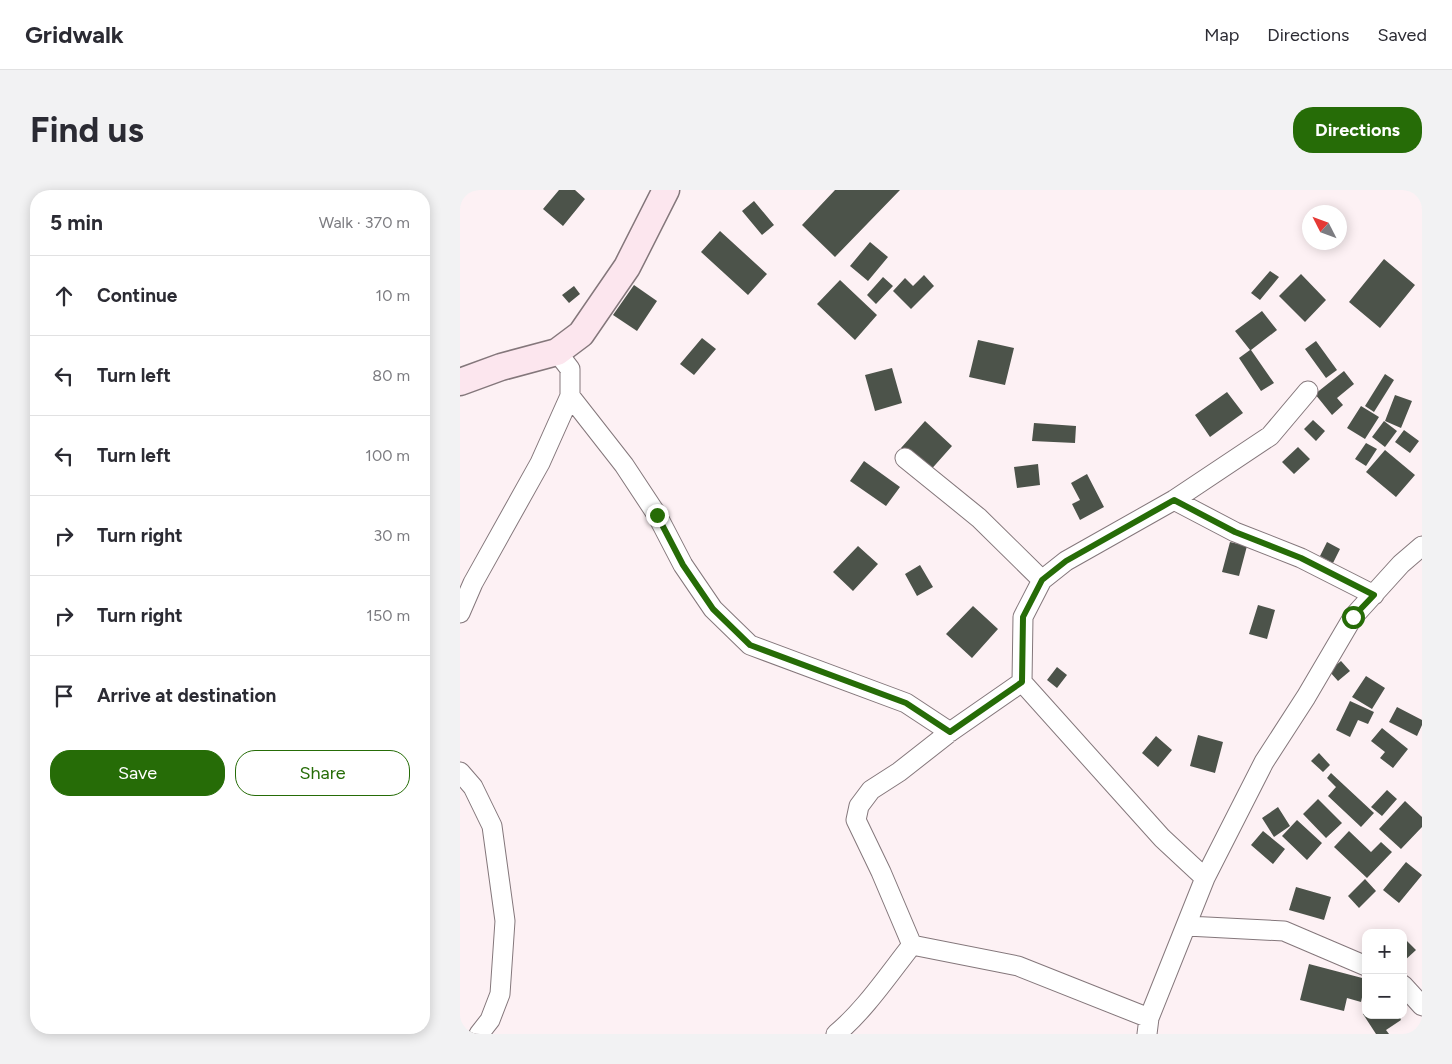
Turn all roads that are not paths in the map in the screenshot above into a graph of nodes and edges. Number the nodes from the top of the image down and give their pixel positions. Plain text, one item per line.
1 (666, 190) edge
2 (557, 352) junction
3 (460, 382) edge
4 (1308, 391) dead end
5 (570, 396) junction
6 (905, 458) dead end
7 (1174, 500) junction
8 (1422, 546) edge
9 (1042, 580) junction
10 (1374, 595) junction
11 (460, 613) edge
12 (1022, 682) junction
13 (950, 732) junction
14 (460, 772) edge
15 (1205, 878) junction
16 (1187, 926) junction
17 (912, 945) junction
18 (1362, 964) edge
19 (1407, 989) edge
20 (1422, 1006) edge
21 (1148, 1026) edge
22 (479, 1034) edge
23 (836, 1034) edge

1 - 2 street
2 - 3 street
2 - 5 street
4 - 7 street
5 - 11 street
5 - 13 street
6 - 9 street
7 - 9 street
7 - 10 street
8 - 10 street
9 - 12 street
10 - 15 street
12 - 13 street
12 - 15 street
13 - 17 street
14 - 22 street
15 - 16 street
16 - 18 street
16 - 21 street
17 - 21 street
17 - 23 street
19 - 20 street

